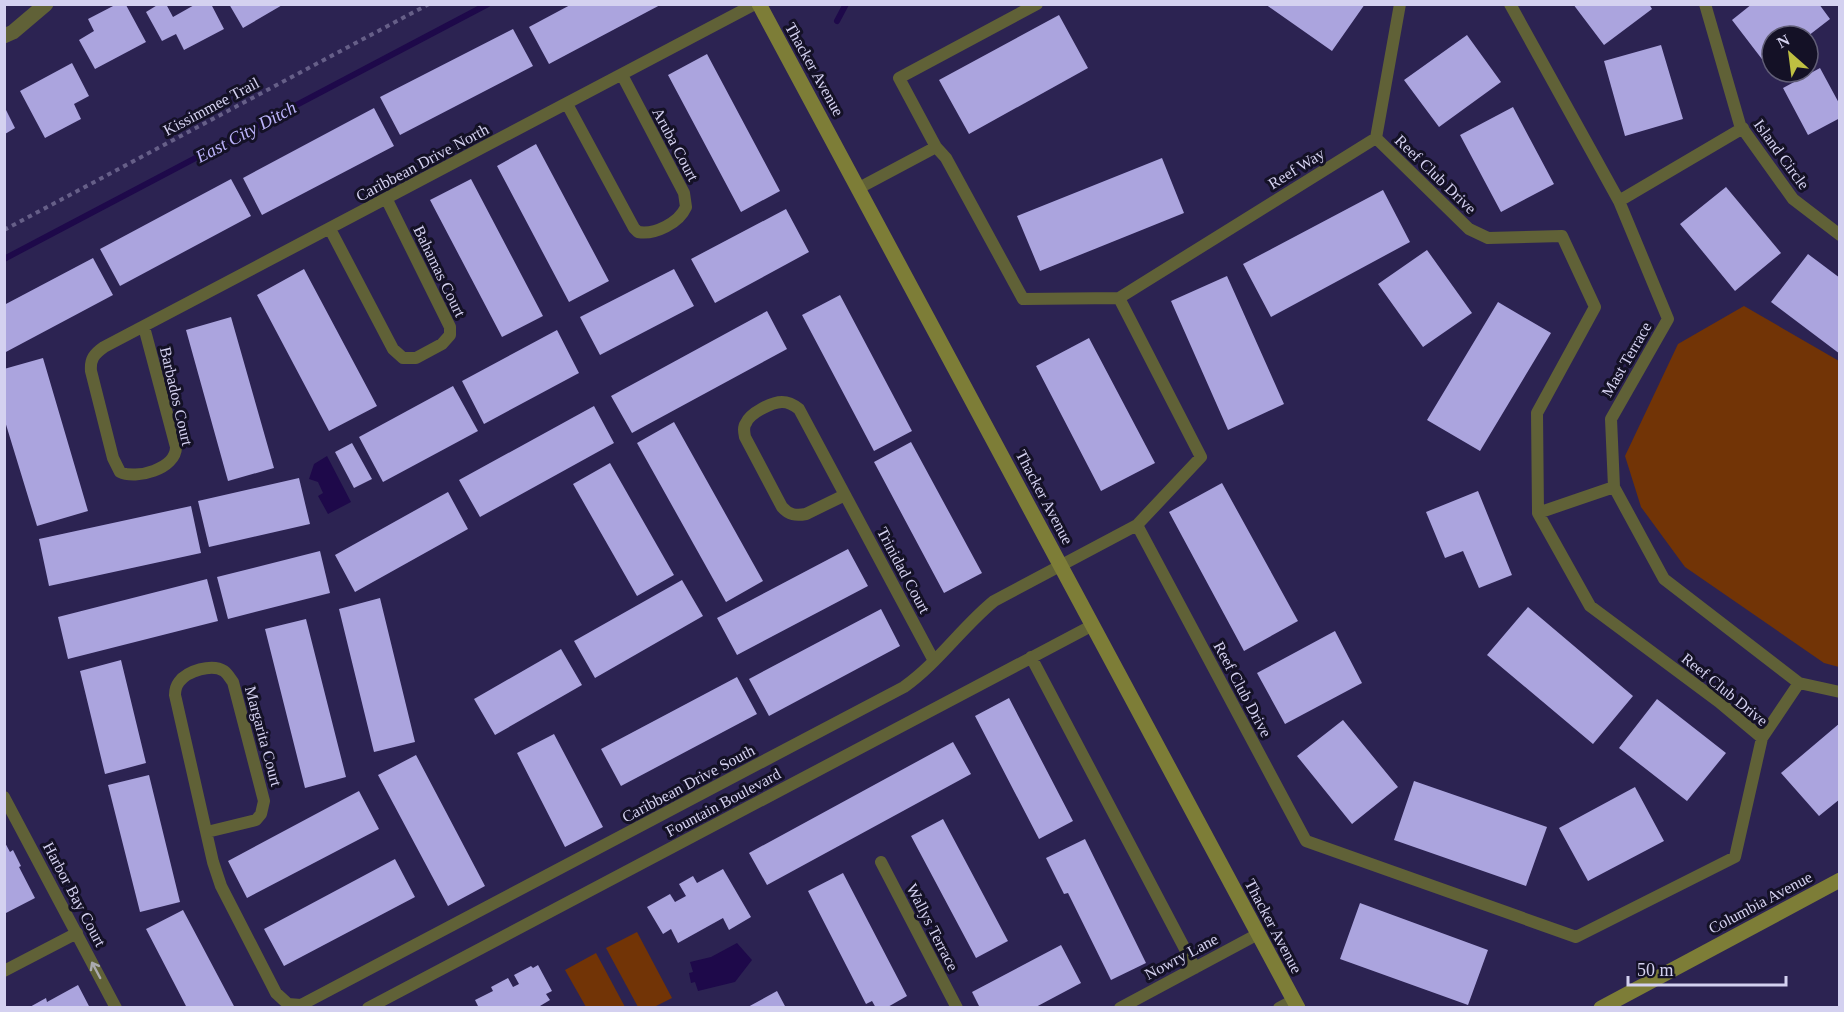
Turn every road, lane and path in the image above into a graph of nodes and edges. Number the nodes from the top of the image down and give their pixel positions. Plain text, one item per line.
1 (46, 4) edge
2 (429, 4) edge
3 (757, 4) edge
4 (1037, 4) edge
5 (1400, 4) edge
6 (1510, 4) edge
7 (1705, 4) edge
8 (4, 36) edge
9 (622, 75) junction
10 (567, 104) junction
11 (1743, 128) junction
12 (1376, 138) junction
13 (936, 147) junction
14 (859, 188) junction
15 (387, 200) junction
16 (1619, 201) junction
17 (330, 229) junction
18 (4, 230) edge
19 (1839, 235) edge
20 (1119, 298) junction
21 (144, 327) junction
22 (104, 347) joint
23 (1614, 487) junction
24 (845, 495) junction
25 (1538, 513) junction
26 (1137, 525) junction
27 (1061, 564) junction
28 (1093, 625) junction
29 (1031, 657) junction
30 (934, 661) junction
31 (1799, 683) junction
32 (1839, 692) edge
33 (1762, 738) junction
34 (4, 797) edge
35 (207, 832) junction
36 (881, 862) dead end
37 (1839, 880) edge
38 (77, 933) junction
39 (1258, 934) junction
40 (1195, 968) junction
41 (4, 971) edge
42 (309, 1002) joint
43 (1296, 1004) edge
44 (116, 1008) edge
45 (368, 1008) edge
46 (957, 1008) edge
47 (1120, 1008) edge
48 (1279, 1008) edge
49 (1601, 1008) edge

1 - 8 street
2 - 18 path, Kissimmee Trail
3 - 9 lane, Caribbean Drive North
3 - 14 street, Thacker Avenue
4 - 13 lane
5 - 12 lane
6 - 16 lane, Mast Terrace
7 - 11 lane, Island Circle
9 - 10 lane, Caribbean Drive North
9 - 10 lane, Aruba Court
10 - 15 lane, Caribbean Drive North
11 - 16 lane
11 - 19 lane, Island Circle
12 - 20 lane, Reef Way
12 - 25 lane, Reef Club Drive
13 - 14 lane
13 - 20 lane
14 - 27 street, Thacker Avenue
15 - 17 lane, Caribbean Drive North
15 - 17 lane, Bahamas Court
16 - 23 lane, Mast Terrace
17 - 21 lane, Caribbean Drive North
20 - 26 lane
21 - 22 lane, Caribbean Drive North
21 - 22 lane, Barbados Court
23 - 25 lane
23 - 31 lane, Mast Terrace
24 - 24 lane, Trinidad Court
24 - 30 lane, Trinidad Court
25 - 33 lane, Reef Club Drive
26 - 27 lane
26 - 33 lane, Reef Club Drive
27 - 28 street, Thacker Avenue
27 - 30 lane, Caribbean Drive South
28 - 29 lane, Fountain Boulevard
28 - 39 street, Thacker Avenue
29 - 40 lane
29 - 45 lane, Fountain Boulevard
30 - 42 lane, Caribbean Drive South
31 - 32 lane, Mast Terrace
31 - 33 lane
34 - 38 lane, Harbor Bay Court
35 - 35 lane, Margarita Court
35 - 42 lane, Margarita Court
36 - 46 lane, Wallys Terrace
37 - 49 street, Columbia Avenue
38 - 41 lane
44 -> 38 lane, Harbor Bay Court
39 - 40 lane, Nowry Lane
39 - 43 street, Thacker Avenue
40 - 47 lane, Nowry Lane
43 - 48 lane

